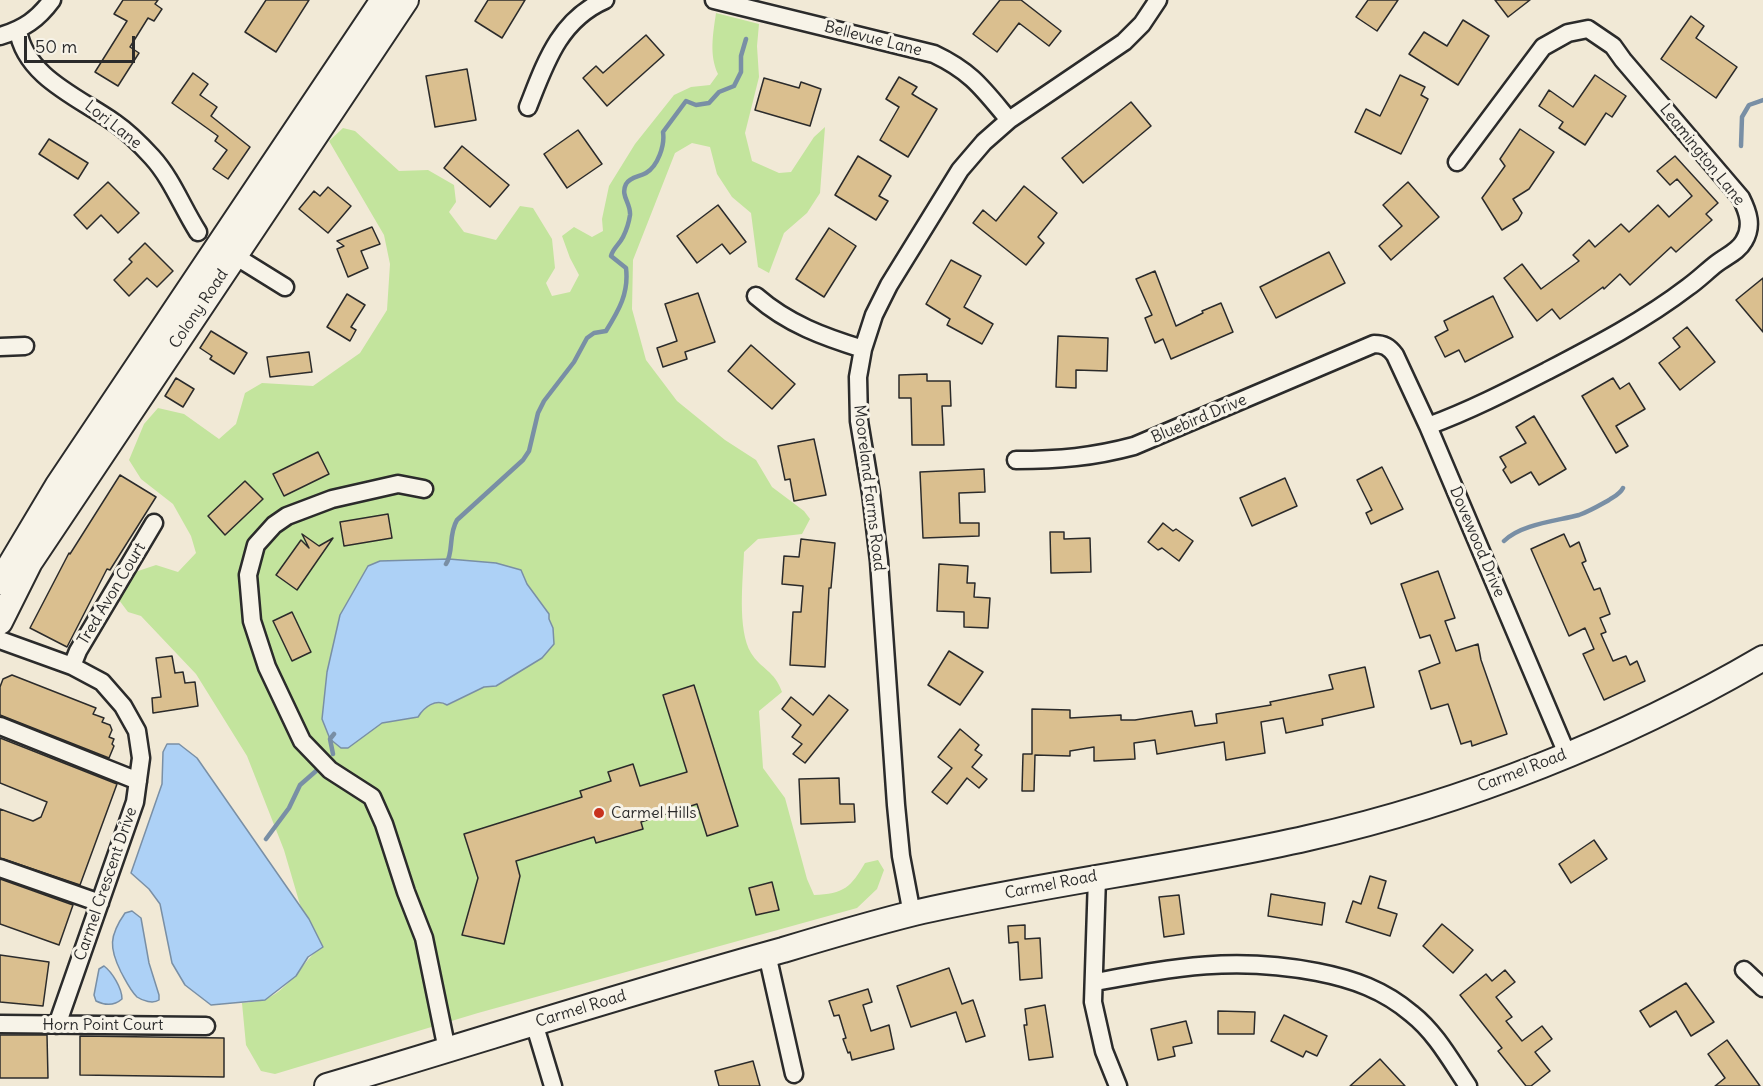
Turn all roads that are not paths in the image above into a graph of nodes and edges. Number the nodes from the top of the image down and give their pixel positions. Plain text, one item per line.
1 (52, 0) edge
2 (383, 0) edge
3 (406, 0) edge
4 (605, 0) edge
5 (717, 0) edge
6 (1158, 0) edge
7 (18, 30) junction
8 (0, 36) edge
9 (528, 107) dead end
10 (1009, 120) junction
11 (1456, 162) dead end
12 (198, 232) dead end
13 (227, 251) junction
14 (285, 287) dead end
15 (756, 296) dead end
16 (1374, 344) joint
17 (25, 346) dead end
18 (0, 347) edge
19 (863, 349) junction
20 (1428, 426) junction
21 (1016, 460) dead end
22 (424, 489) dead end
23 (154, 523) dead end
24 (0, 582) edge
25 (0, 622) edge
26 (0, 640) edge
27 (1763, 658) edge
28 (72, 666) junction
29 (0, 726) edge
30 (1568, 754) junction
31 (138, 781) junction
32 (0, 868) edge
33 (1097, 877) junction
34 (100, 903) junction
35 (912, 914) junction
36 (767, 954) junction
37 (1744, 970) dead end
38 (1095, 982) junction
39 (1763, 988) edge
40 (534, 1023) junction
41 (0, 1024) edge
42 (57, 1025) junction
43 (206, 1026) dead end
44 (447, 1050) junction
45 (794, 1074) dead end
46 (327, 1086) edge
47 (553, 1086) edge
48 (1118, 1086) edge
49 (1468, 1086) edge

1 - 7 street
2 - 13 main road, Colony Road
3 - 13 main road, Colony Road
4 - 9 street
5 - 10 street, Bellevue Lane
6 - 10 street, Mooreland Farms Road
7 - 8 street
7 - 12 street, Lori Lane
10 - 19 street, Mooreland Farms Road
11 - 20 street, Leamington Lane
13 - 14 street
13 - 24 main road, Colony Road
13 - 25 main road, Colony Road
15 - 19 street
16 - 20 street, Dovewood Drive
16 - 21 street, Bluebird Drive
17 - 18 street
19 - 35 street, Mooreland Farms Road
20 - 30 street, Dovewood Drive
22 - 44 street
23 - 28 street, Tred Avon Court
26 - 28 street, Carmel Crescent Drive
27 - 30 main road, Carmel Road
28 - 31 street, Carmel Crescent Drive
29 - 31 street
30 - 33 main road, Carmel Road
31 - 34 street, Carmel Crescent Drive
32 - 34 street
33 - 35 main road, Carmel Road
33 - 38 street
34 - 42 street, Carmel Crescent Drive
35 - 36 main road, Carmel Road
36 - 40 main road, Carmel Road
36 - 45 street
37 - 39 street
38 - 48 street
38 - 49 street
40 - 44 main road, Carmel Road
40 - 47 street
41 - 42 street, Horn Point Court
42 - 43 street, Horn Point Court
44 - 46 main road, Carmel Road

